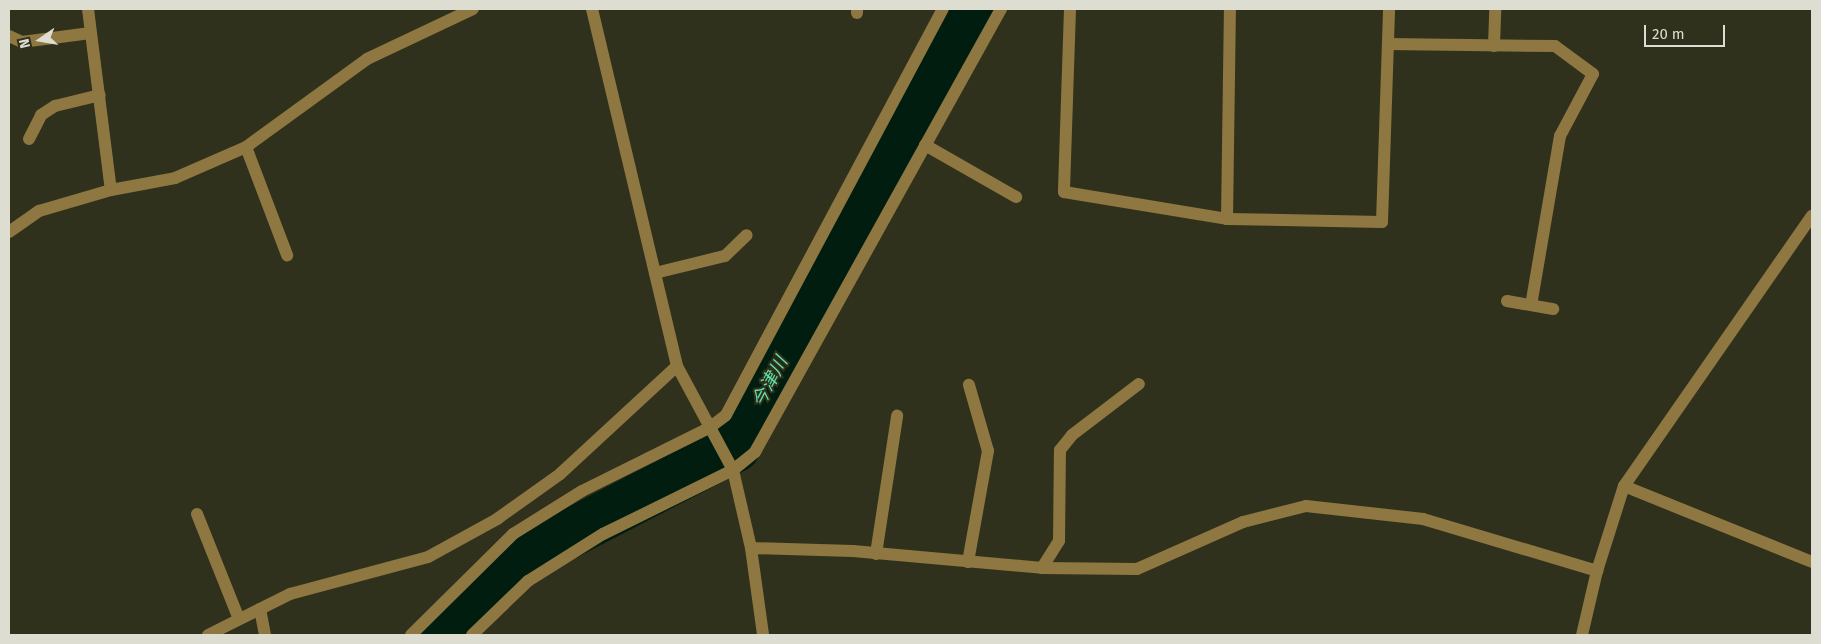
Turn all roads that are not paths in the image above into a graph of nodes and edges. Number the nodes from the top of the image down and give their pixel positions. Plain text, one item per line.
1 (88, 9) edge
2 (473, 9) edge
3 (592, 9) edge
4 (944, 9) edge
5 (1001, 9) edge
6 (1070, 9) edge
7 (1230, 9) edge
8 (1389, 9) edge
9 (1495, 9) edge
10 (90, 33) junction
11 (9, 36) edge
12 (1388, 44) junction
13 (1494, 46) junction
14 (100, 95) junction
15 (29, 139) dead end
16 (925, 145) junction
17 (246, 147) junction
18 (111, 190) junction
19 (1016, 197) dead end
20 (1812, 216) edge
21 (1227, 219) junction
22 (9, 232) edge
23 (747, 235) dead end
24 (287, 256) dead end
25 (655, 273) junction
26 (1507, 301) dead end
27 (1531, 306) junction
28 (1553, 309) dead end
29 (677, 366) junction
30 (1138, 384) dead end
31 (969, 385) dead end
32 (897, 416) dead end
33 (709, 428) junction
34 (733, 470) junction
35 (1624, 486) junction
36 (197, 514) dead end
37 (751, 548) junction
38 (876, 554) junction
39 (968, 562) junction
40 (1812, 562) edge
41 (1042, 568) junction
42 (1597, 571) junction
43 (260, 609) junction
44 (239, 619) junction
45 (208, 635) edge
46 (266, 635) edge
47 (411, 635) edge
48 (472, 635) edge
49 (763, 635) edge
50 (1582, 635) edge

1 - 10 street
2 - 17 street
3 - 25 street
4 - 33 street
5 - 16 street
6 - 21 street
7 - 21 street
8 - 12 street
9 - 13 street
10 - 11 street
10 - 14 street
12 - 13 street
12 - 21 street
13 - 27 street
14 - 15 street
14 - 18 street
16 - 19 street
16 - 34 street
17 - 18 street
17 - 24 street
18 - 22 street
20 - 35 street
23 - 25 street
25 - 29 street
26 - 27 street
27 - 28 street
29 - 33 street
29 - 43 street
30 - 41 street
31 - 39 street
32 - 38 street
33 - 34 street
33 - 47 street
34 - 37 street
34 - 48 street
35 - 40 street
35 - 42 street
36 - 44 street
37 - 38 street
37 - 49 street
38 - 39 street
39 - 41 street
41 - 42 street
42 - 50 street
43 - 44 street
43 - 46 street
44 - 45 street

